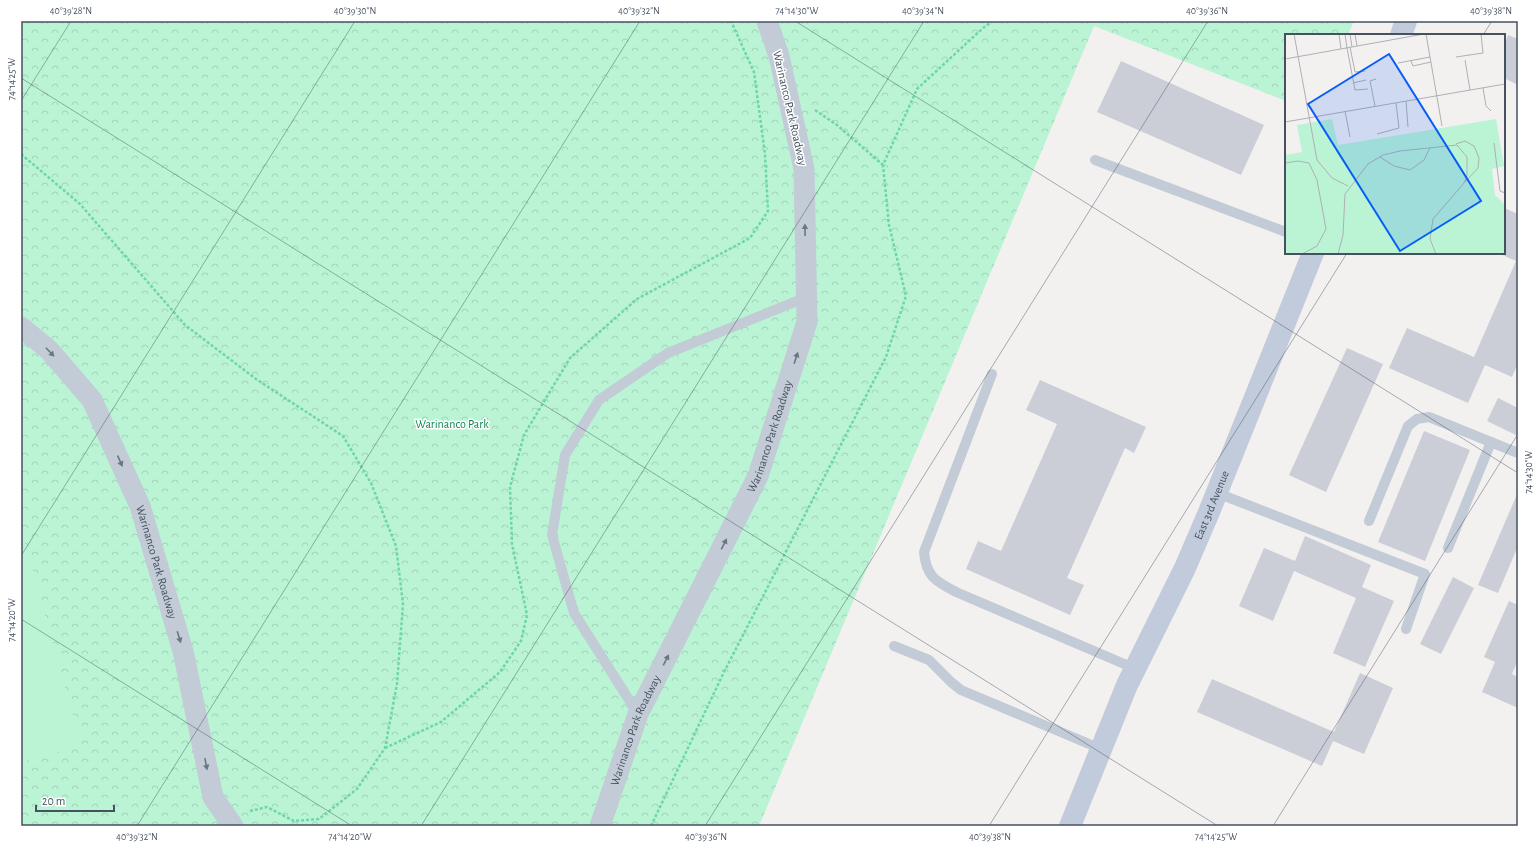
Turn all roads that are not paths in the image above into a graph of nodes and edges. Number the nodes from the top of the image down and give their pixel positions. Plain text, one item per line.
1 (767, 21) edge
2 (1406, 21) edge
3 (1401, 34) edge
4 (1095, 160) dead end
5 (1285, 232) edge
6 (1313, 254) edge
7 (807, 297) junction
8 (21, 327) edge
9 (992, 374) dead end
10 (1491, 442) junction
11 (1518, 453) edge
12 (1217, 493) junction
13 (1368, 521) dead end
14 (1448, 548) dead end
15 (1406, 628) dead end
16 (894, 646) dead end
17 (1136, 669) junction
18 (638, 714) junction
19 (1100, 751) junction
20 (228, 825) edge
21 (600, 826) edge
22 (1070, 826) edge

7 -> 1 street, Warinanco Park Roadway
2 - 3 street
4 - 5 lane
6 - 12 street, East 3rd Avenue
18 -> 7 street, Warinanco Park Roadway
7 - 18 lane
8 -> 20 street, Warinanco Park Roadway
9 - 17 lane
10 - 11 lane
10 - 13 lane
10 - 14 lane
12 - 15 lane
12 - 17 street, East 3rd Avenue
16 - 19 lane
17 - 19 street, East 3rd Avenue
18 - 21 street, Warinanco Park Roadway
19 - 22 street, East 3rd Avenue

